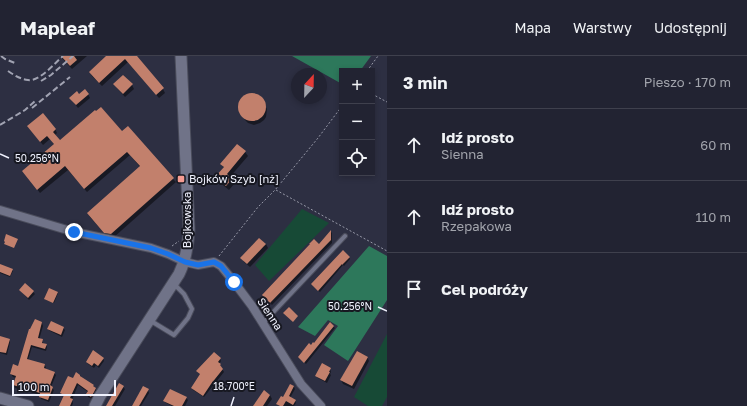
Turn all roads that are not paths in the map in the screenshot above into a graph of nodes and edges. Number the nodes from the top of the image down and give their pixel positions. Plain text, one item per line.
1 (182, 56) edge
2 (0, 210) edge
3 (345, 236) dead end
4 (185, 262) junction
5 (174, 284) junction
6 (149, 320) junction
7 (263, 323) junction
8 (0, 398) edge
9 (28, 406) edge
10 (95, 406) edge
11 (321, 406) edge

1 - 4 street, Bojkowska
2 - 4 street
3 - 7 lane
4 - 5 street, Bojkowska
4 - 7 street, Sienna
5 - 6 street, Bojkowska
5 - 6 lane
6 - 10 street, Bojkowska
7 - 11 street, Sienna
8 - 9 street

